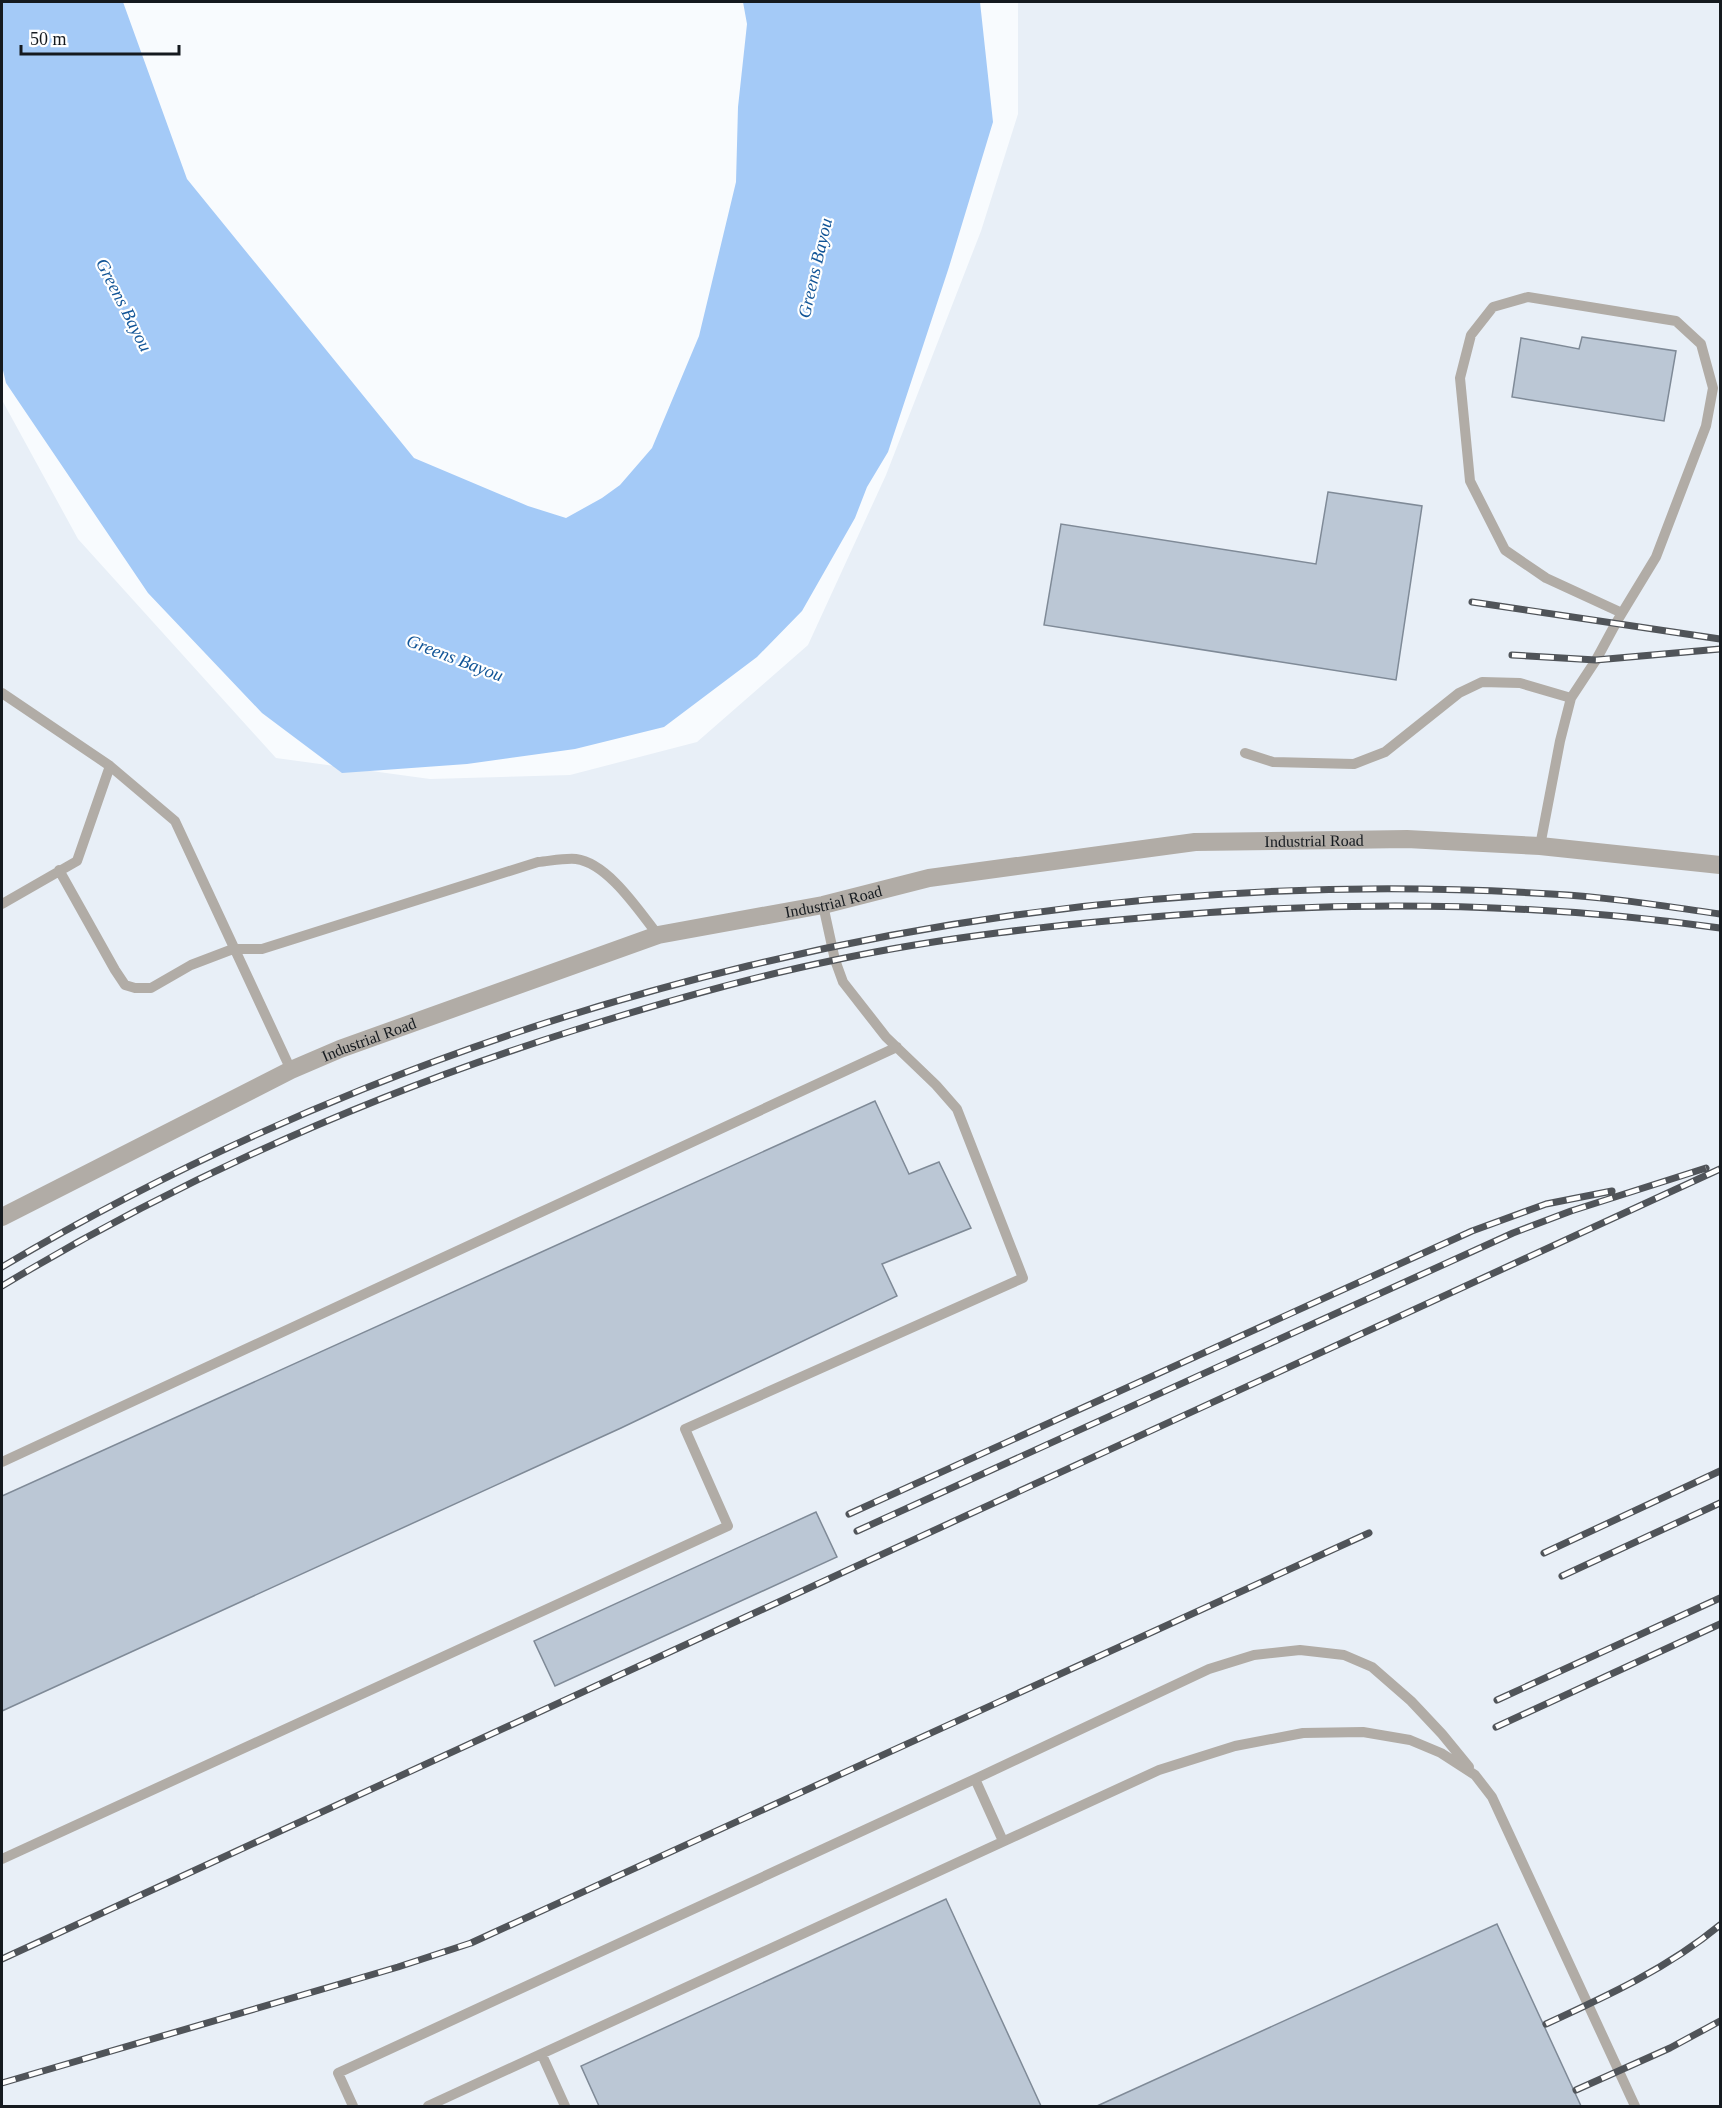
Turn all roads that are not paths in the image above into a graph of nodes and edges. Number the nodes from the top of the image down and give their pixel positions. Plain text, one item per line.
1 (1622, 613) junction
2 (2, 693) edge
3 (1571, 698) junction
4 (1245, 753) dead end
5 (110, 766) junction
6 (1540, 846) junction
7 (1720, 865) edge
8 (59, 870) junction
9 (2, 904) edge
10 (823, 905) junction
11 (658, 935) junction
12 (233, 949) junction
13 (897, 1047) junction
14 (291, 1070) junction
15 (2, 1217) edge
16 (2, 1462) edge
17 (1475, 1775) junction
18 (975, 1779) junction
19 (1003, 1841) junction
20 (2, 1859) edge
21 (542, 2055) junction
22 (353, 2106) edge
23 (428, 2106) edge
24 (565, 2106) edge
25 (1635, 2106) edge

1 - 1 lane
1 - 3 lane
2 - 5 lane
3 - 4 lane
3 - 6 lane
5 - 8 lane
5 - 12 lane
6 - 7 street, Industrial Road
6 - 10 street, Industrial Road
8 - 9 lane
8 - 12 lane
10 - 11 street, Industrial Road
10 - 13 lane
11 - 12 lane
11 - 14 street, Industrial Road
12 - 14 lane
13 - 16 lane
13 - 20 lane
14 - 15 street, Industrial Road
17 - 18 lane
17 - 19 lane
17 - 25 lane
18 - 19 lane
18 - 22 lane
19 - 21 lane
21 - 23 lane
21 - 24 lane

